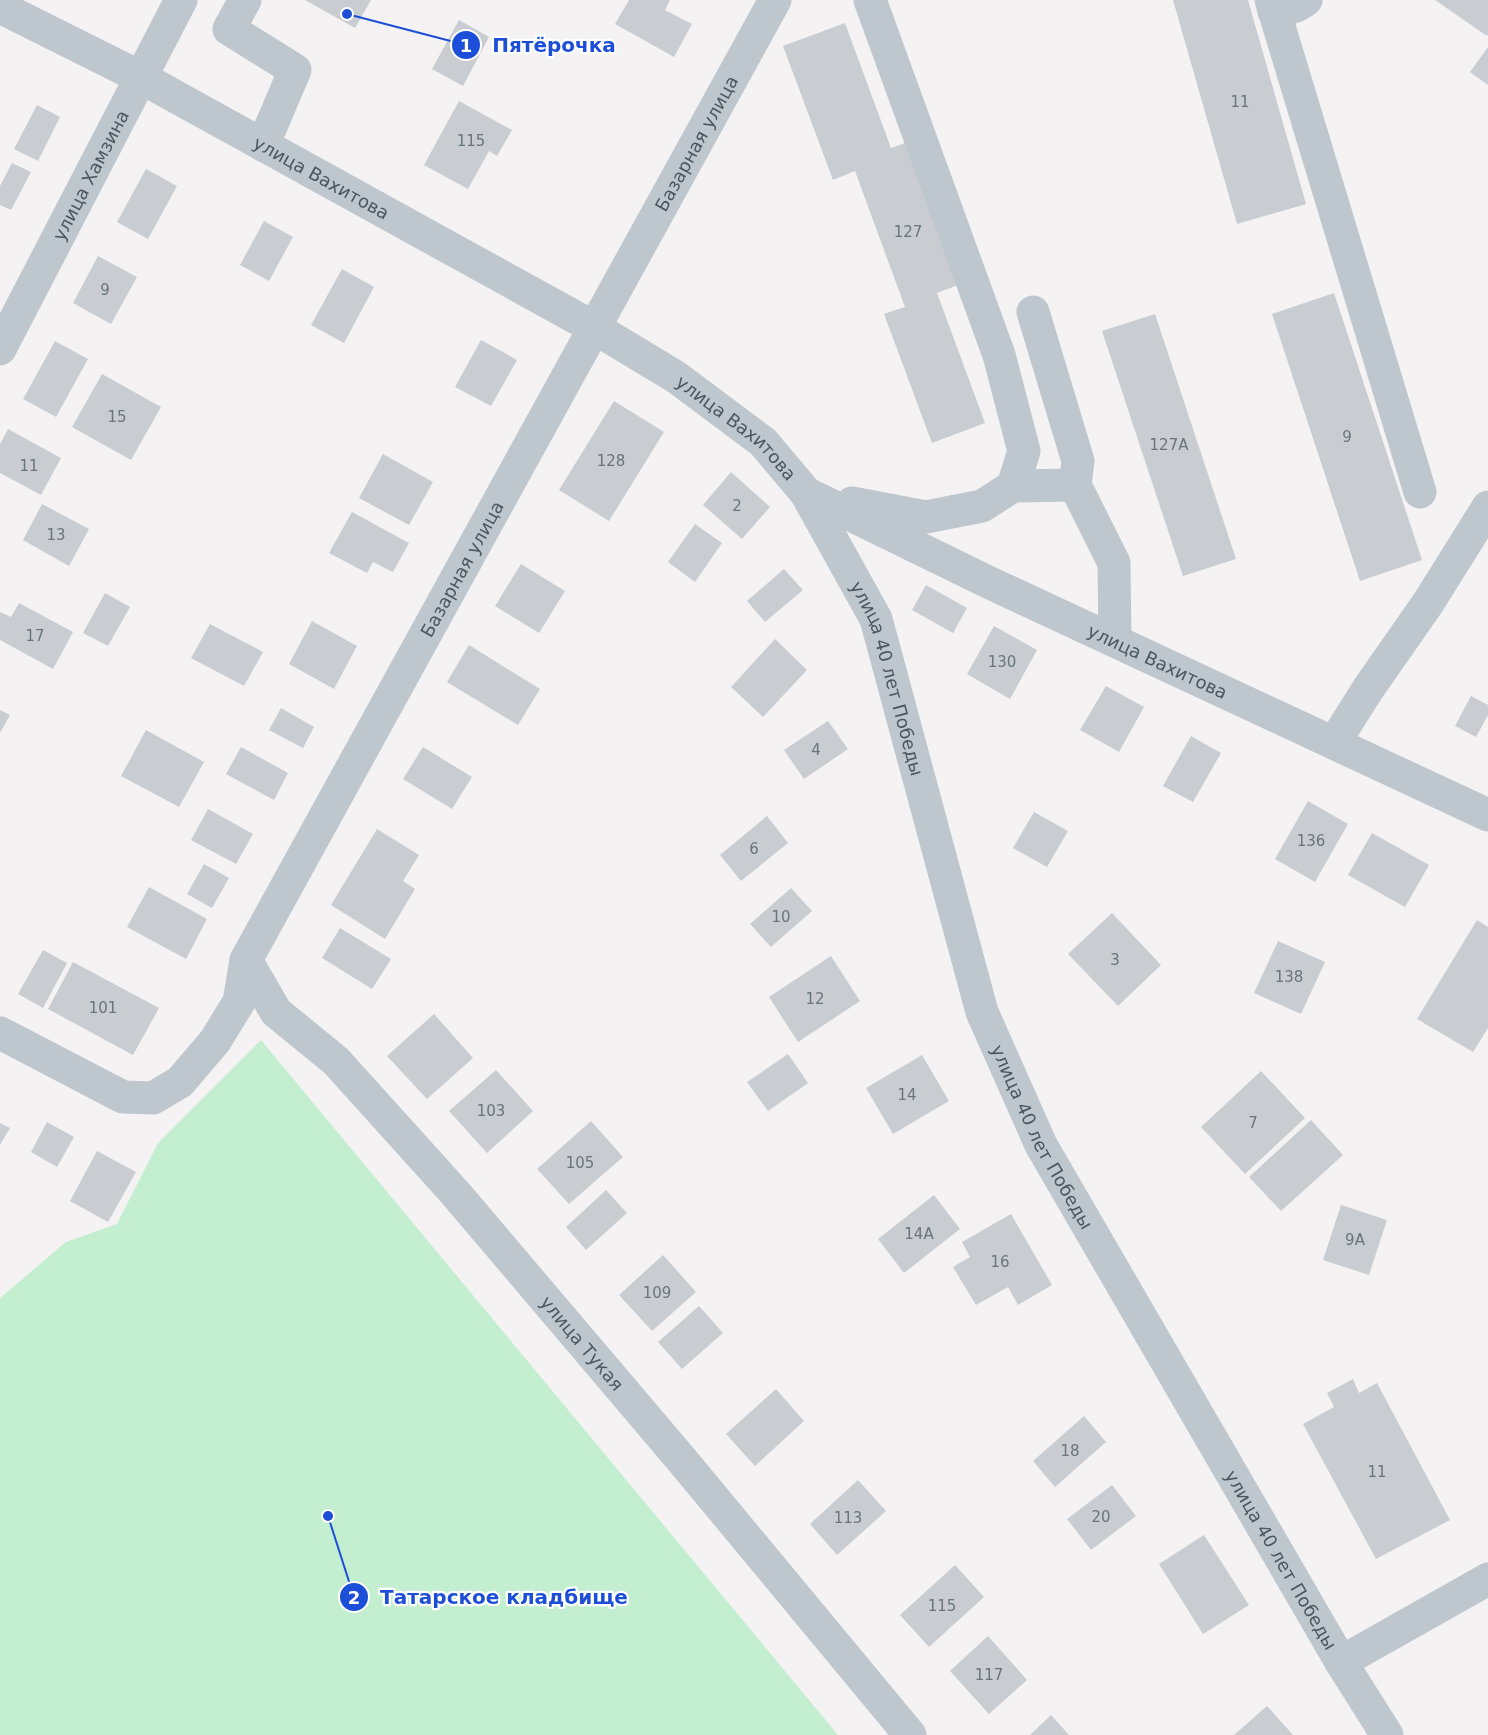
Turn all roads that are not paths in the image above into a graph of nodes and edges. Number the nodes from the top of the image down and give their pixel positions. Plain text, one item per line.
1 (181, 0) edge
2 (244, 0) edge
3 (775, 0) edge
4 (870, 0) edge
5 (1306, 0) edge
6 (1273, 6) edge
7 (0, 7) edge
8 (140, 77) junction
9 (263, 144) junction
10 (1033, 312) dead end
11 (593, 327) junction
12 (0, 349) edge
13 (1075, 485) junction
14 (1013, 486) junction
15 (1420, 492) dead end
16 (806, 494) junction
17 (1488, 507) edge
18 (1115, 641) junction
19 (1334, 743) junction
20 (1488, 815) edge
21 (246, 960) junction
22 (0, 1033) edge
23 (1488, 1579) edge
24 (1341, 1662) junction
25 (910, 1735) edge
26 (1387, 1735) edge

1 - 8 street, улица Хамзина
2 - 9 street
3 - 11 street, Базарная улица
4 - 14 street
5 - 6 street
6 - 15 street
7 - 8 street, улица Вахитова
8 - 9 street, улица Вахитова
8 - 12 street, улица Хамзина
9 - 11 street, улица Вахитова
10 - 13 street
11 - 16 street, улица Вахитова
11 - 21 street, Базарная улица
13 - 14 street
13 - 18 street
14 - 16 street
16 - 18 street, улица Вахитова
16 - 24 street, улица 40 лет Победы
17 - 19 street
18 - 19 street, улица Вахитова
19 - 20 street, улица Вахитова
21 - 22 street, Базарная улица
21 - 25 street, улица Тукая
23 - 24 street
24 - 26 street, улица 40 лет Победы

